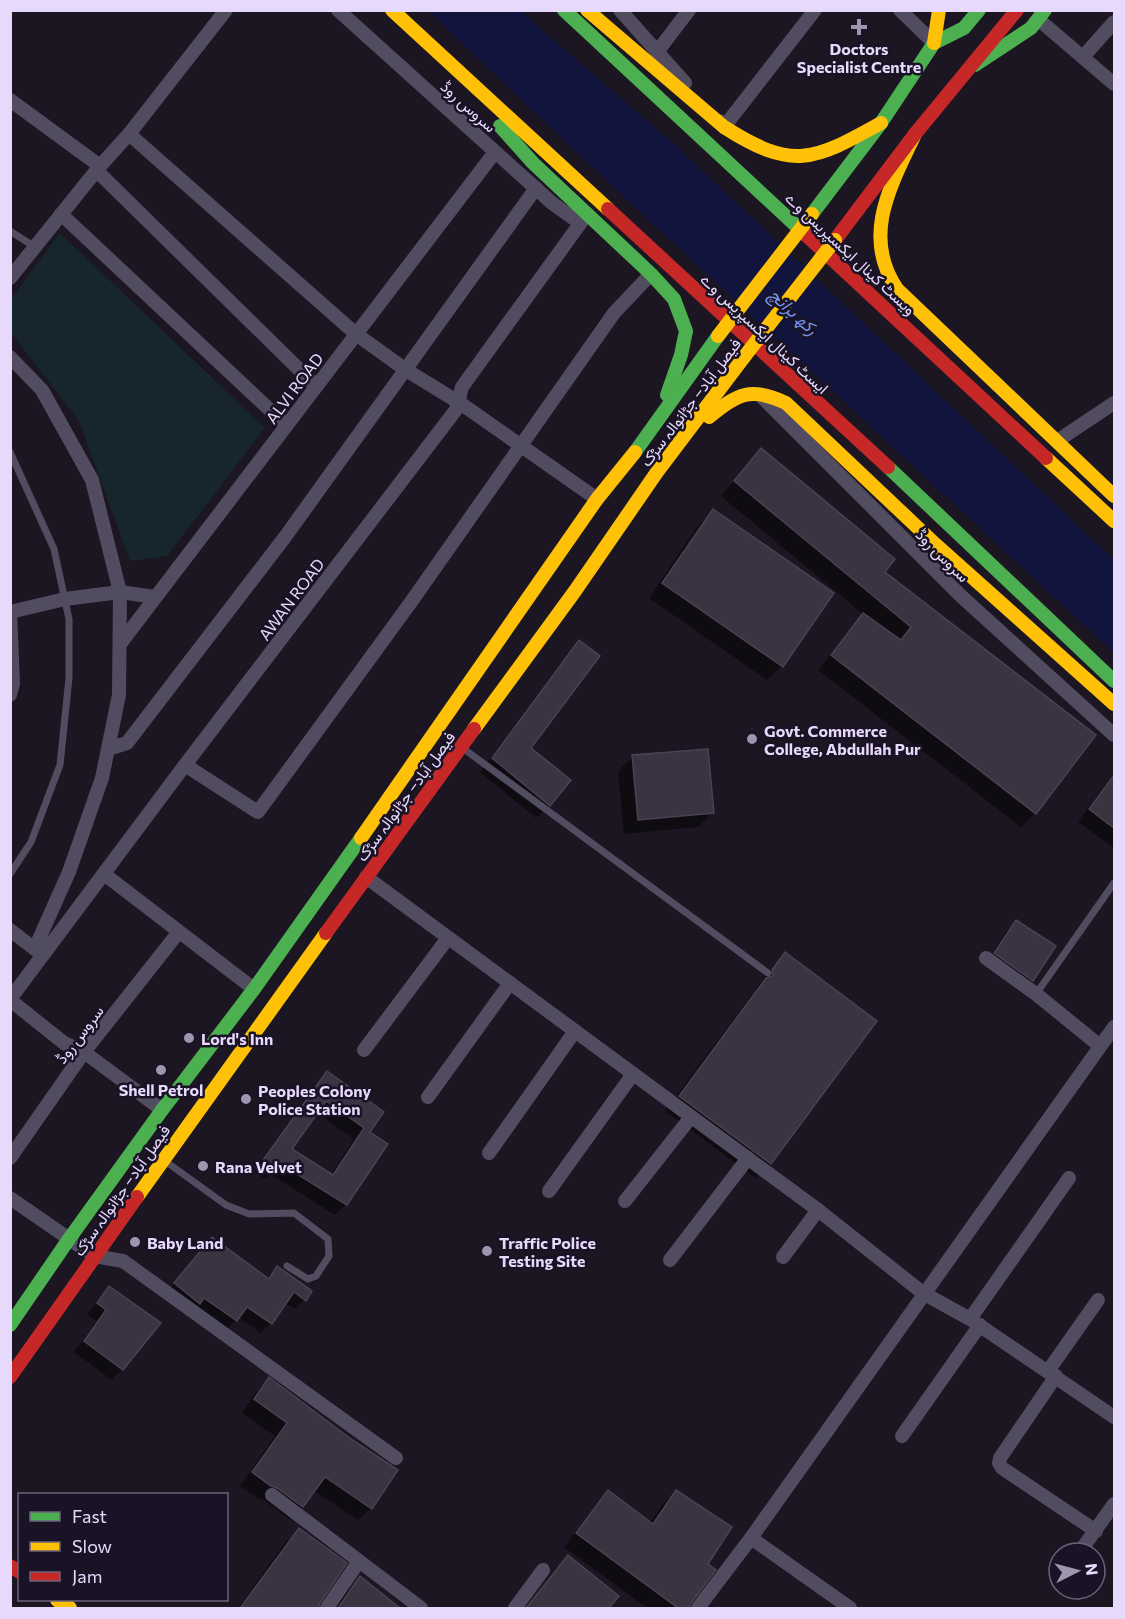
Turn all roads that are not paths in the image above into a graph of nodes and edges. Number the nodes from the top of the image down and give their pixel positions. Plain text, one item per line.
1 (226, 10) edge
2 (338, 10) edge
3 (381, 10) edge
4 (392, 10) edge
5 (564, 10) edge
6 (587, 10) edge
7 (620, 10) edge
8 (689, 10) edge
9 (815, 10) edge
10 (900, 10) edge
11 (939, 10) edge
12 (979, 10) edge
13 (1017, 10) edge
14 (1042, 15) edge
15 (1114, 22) edge
16 (934, 43) junction
17 (657, 52) junction
18 (1083, 57) junction
19 (971, 68) junction
20 (1114, 84) edge
21 (10, 100) edge
22 (881, 123) junction
23 (724, 127) junction
24 (129, 134) junction
25 (915, 134) junction
26 (517, 146) junction
27 (500, 156) junction
28 (98, 168) junction
29 (536, 188) junction
30 (61, 214) junction
31 (583, 219) junction
32 (10, 231) edge
33 (36, 247) junction
34 (651, 274) junction
35 (10, 278) edge
36 (356, 334) junction
37 (10, 357) edge
38 (406, 370) junction
39 (316, 386) junction
40 (756, 391) junction
41 (460, 403) junction
42 (1114, 403) edge
43 (660, 417) junction
44 (286, 426) junction
45 (683, 438) junction
46 (1057, 441) junction
47 (520, 446) junction
48 (10, 452) edge
49 (1114, 496) edge
50 (597, 499) junction
51 (1114, 521) edge
52 (120, 592) junction
53 (155, 597) junction
54 (65, 599) junction
55 (11, 611) edge
56 (120, 644) junction
57 (1114, 681) edge
58 (10, 695) edge
59 (1114, 704) edge
60 (1114, 735) edge
61 (462, 747) junction
62 (108, 749) junction
63 (185, 765) junction
64 (10, 874) edge
65 (104, 874) junction
66 (366, 877) junction
67 (1114, 883) edge
68 (10, 930) edge
69 (178, 933) junction
70 (448, 938) junction
71 (39, 952) junction
72 (986, 958) dead end
73 (768, 973) dead end
74 (510, 983) junction
75 (254, 989) junction
76 (1036, 994) junction
77 (10, 1000) edge
78 (1114, 1027) edge
79 (574, 1031) junction
80 (1100, 1046) junction
81 (364, 1050) dead end
82 (84, 1053) junction
83 (633, 1074) junction
84 (428, 1097) dead end
85 (162, 1110) junction
86 (691, 1117) junction
87 (489, 1153) dead end
88 (10, 1158) edge
89 (748, 1158) junction
90 (163, 1159) junction
91 (1069, 1178) dead end
92 (549, 1191) dead end
93 (10, 1198) edge
94 (625, 1201) dead end
95 (818, 1210) junction
96 (69, 1239) junction
97 (94, 1256) junction
98 (783, 1257) dead end
99 (670, 1260) dead end
100 (287, 1266) dead end
101 (923, 1293) junction
102 (1098, 1300) dead end
103 (975, 1322) junction
104 (10, 1325) edge
105 (1052, 1374) junction
106 (10, 1377) edge
107 (1114, 1416) edge
108 (902, 1436) dead end
109 (396, 1458) dead end
110 (272, 1495) dead end
111 (1114, 1504) edge
112 (1096, 1531) junction
113 (751, 1538) junction
114 (1088, 1541) edge
115 (359, 1561) junction
116 (543, 1570) dead end
117 (327, 1608) edge
118 (422, 1608) edge
119 (515, 1608) edge
120 (698, 1608) edge
121 (850, 1608) edge

1 - 24 street
2 - 27 street, سروس روڈ
3 - 26 main road
4 - 57 main road, ایسٹ کینال ایکسپریس وے
5 - 51 main road, ویسٹ کینال ایکسپریس وے
6 - 23 main road
7 - 17 street
8 - 17 street
9 - 23 street
10 - 16 street
11 - 16 main road
12 - 16 main road
13 - 19 main road
14 - 18 street
14 - 19 main road
15 - 18 street
16 - 22 main road, فیصل آباد– جڑانوالہ سڑک
17 - 23 street
18 - 20 street
19 - 25 main road
21 - 28 street
22 - 23 main road
22 - 43 main road, فیصل آباد– جڑانوالہ سڑک, bridge
24 - 28 street
24 - 36 street
25 - 45 main road, فیصل آباد– جڑانوالہ سڑک, bridge
25 - 46 main road
26 - 27 street, ALVI ROAD
26 - 31 main road
27 - 29 street, سروس روڈ
27 - 36 street, ALVI ROAD
28 - 30 street
28 - 39 street
29 - 31 street, سروس روڈ
29 - 38 street
30 - 33 street
30 - 44 street
31 - 34 main road
31 - 41 street, AWAN ROAD
32 - 33 lane
33 - 35 street
34 - 43 main road
34 - 47 street
36 - 38 street
36 - 39 street, ALVI ROAD
37 - 52 street
38 - 41 street
38 - 62 street
39 - 44 street, ALVI ROAD
40 - 45 main road
40 - 59 main road
40 - 60 street, سروس روڈ
41 - 47 street
41 - 63 street, AWAN ROAD
42 - 46 street
43 - 50 main road, فیصل آباد– جڑانوالہ سڑک
44 - 53 street, ALVI ROAD
45 - 61 main road, فیصل آباد– جڑانوالہ سڑک
46 - 49 main road
47 - 50 street
47 - 63 street
48 - 54 lane
50 - 75 main road, فیصل آباد– جڑانوالہ سڑک
52 - 53 street
52 - 54 street
52 - 56 street
53 - 56 street, ALVI ROAD
54 - 55 street
54 - 64 lane
55 - 58 street
56 - 62 street
61 - 66 main road, فیصل آباد– جڑانوالہ سڑک
61 - 73 lane
62 - 71 street
63 - 65 street, AWAN ROAD
65 - 69 street
65 - 71 street, AWAN ROAD
66 - 70 street
66 - 90 main road, فیصل آباد– جڑانوالہ سڑک
67 - 76 lane
68 - 71 street
69 - 75 street
69 - 82 street, سروس روڈ
70 - 74 street
70 - 81 street
71 - 77 street, AWAN ROAD
72 - 76 street
74 - 79 street
74 - 84 street
75 - 85 main road, فیصل آباد– جڑانوالہ سڑک
76 - 80 street
77 - 82 street
78 - 80 street
79 - 83 street
79 - 87 street
80 - 101 street
82 - 85 street
82 - 88 street, سروس روڈ
83 - 86 street
83 - 92 street
85 - 96 main road, فیصل آباد– جڑانوالہ سڑک
86 - 89 street
86 - 94 street
89 - 95 street
89 - 99 street
90 - 97 main road, فیصل آباد– جڑانوالہ سڑک
90 - 100 lane
91 - 103 street
93 - 96 street
95 - 98 street
95 - 101 street
96 - 97 street
96 - 104 main road, فیصل آباد– جڑانوالہ سڑک
97 - 106 main road, فیصل آباد– جڑانوالہ سڑک
97 - 109 street
101 - 103 street
101 - 113 street
102 - 105 street
103 - 105 street
103 - 108 street
105 - 107 street
105 - 112 street
110 - 115 street
111 - 112 street
112 - 114 street
113 - 120 street
113 - 121 street
115 - 117 street
115 - 118 street
116 - 119 street

